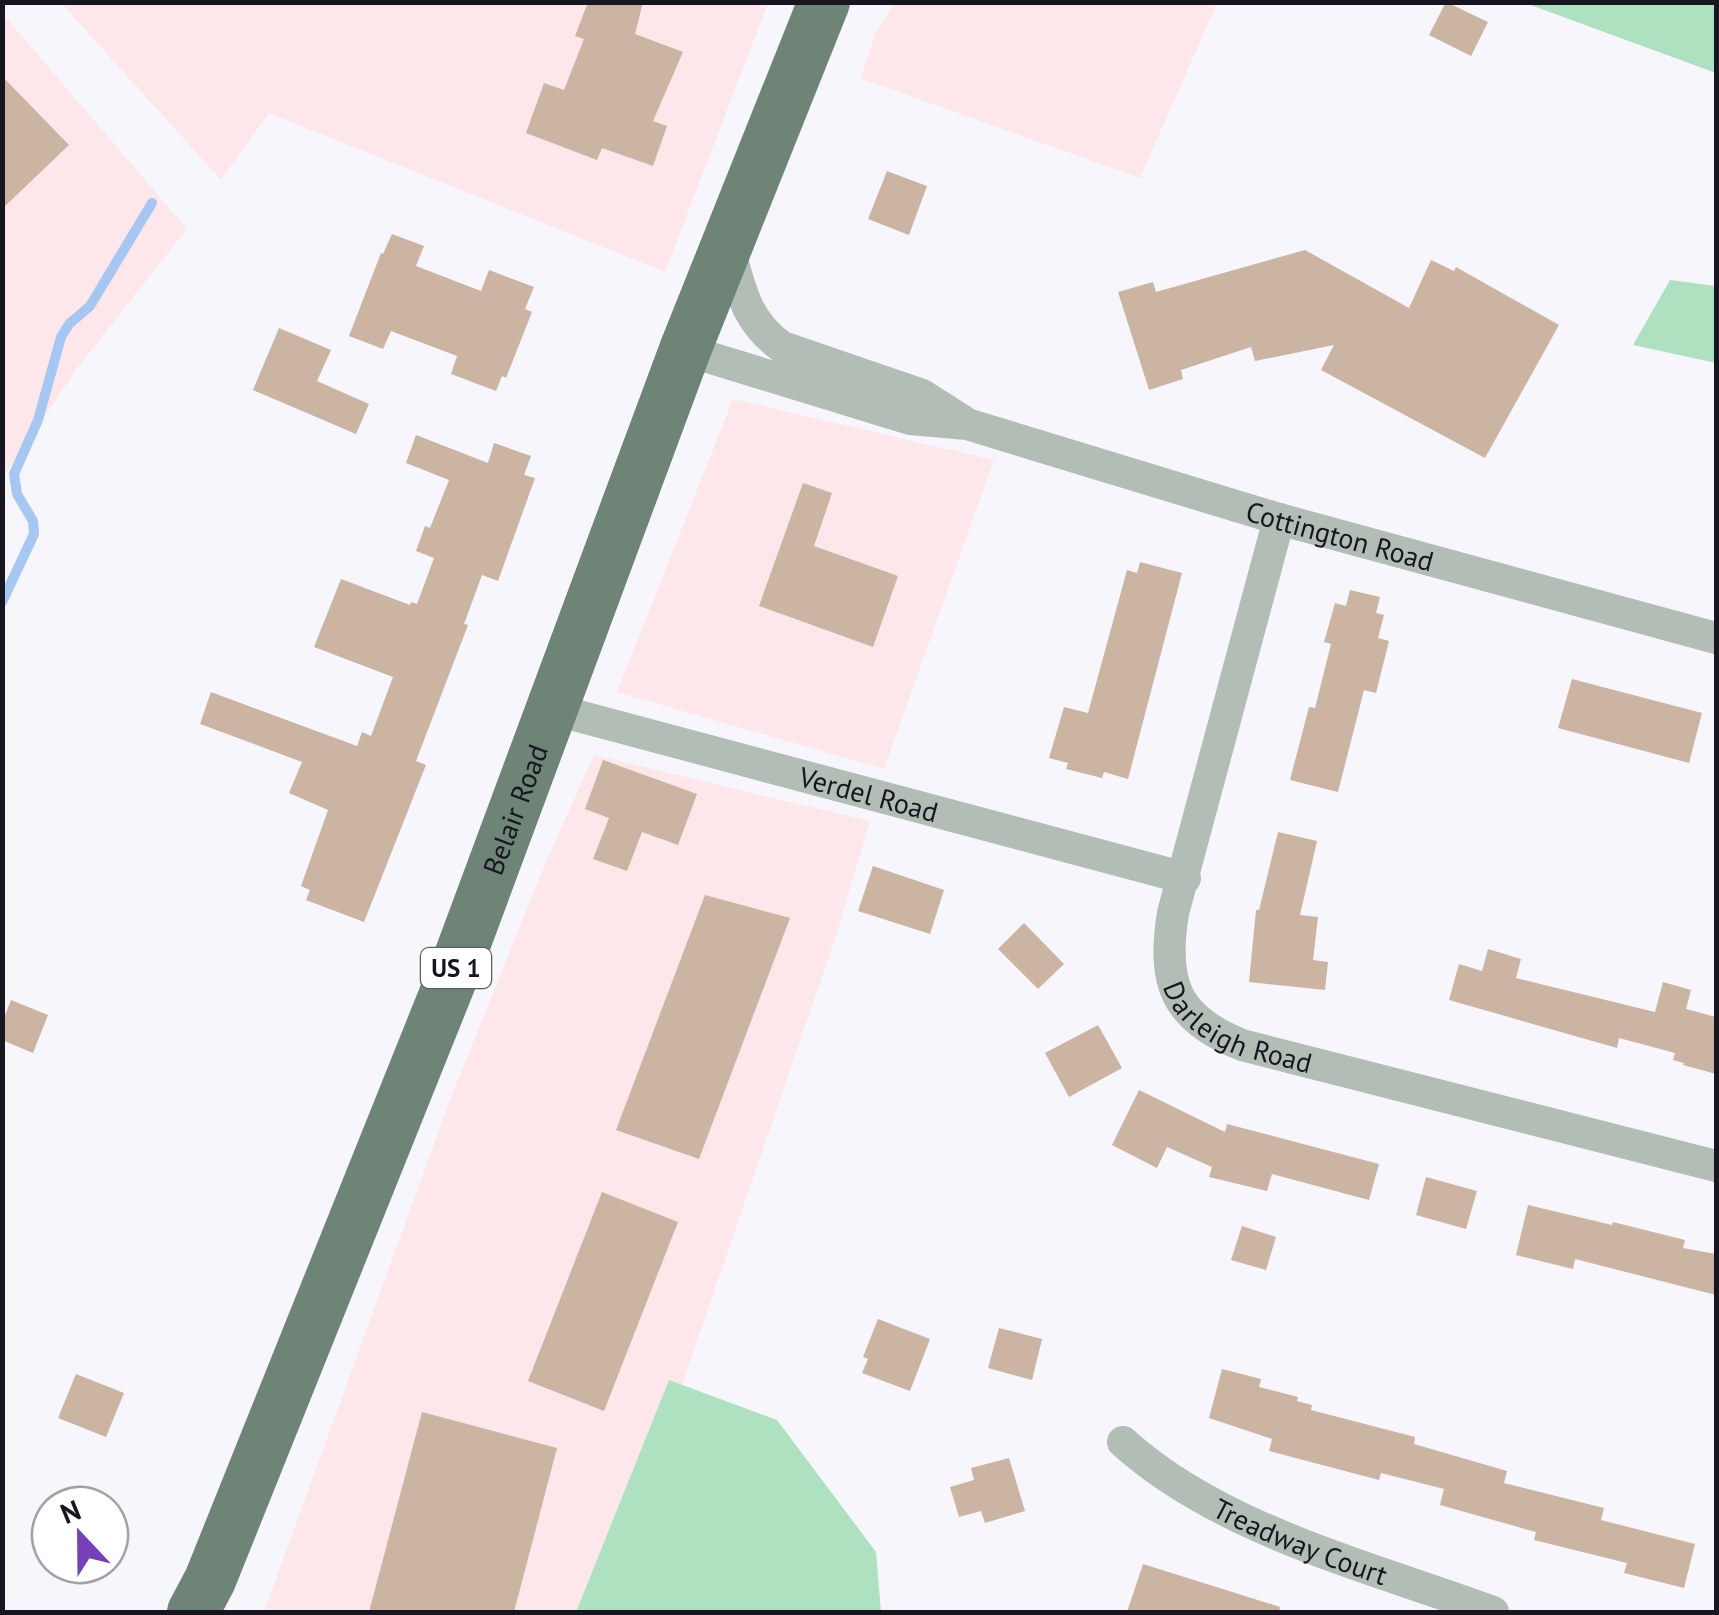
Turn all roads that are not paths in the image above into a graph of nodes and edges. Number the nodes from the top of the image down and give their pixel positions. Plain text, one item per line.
1 (824, 2) edge
2 (727, 242) junction
3 (685, 350) junction
4 (967, 424) junction
5 (1279, 519) junction
6 (1716, 638) edge
7 (552, 710) junction
8 (1186, 878) junction
9 (1716, 1166) edge
10 (1123, 1442) dead end
11 (193, 1612) edge
12 (1493, 1612) edge

1 - 2 highway, Belair Road / US 1
2 - 3 highway, Belair Road / US 1
2 - 4 street, Cottington Road
3 - 4 street, Cottington Road
3 - 7 highway, Belair Road / US 1
4 - 5 street, Cottington Road
5 - 6 street, Cottington Road
5 - 8 street, Darleigh Road
7 - 8 street, Verdel Road
7 - 11 highway, Belair Road / US 1
8 - 9 street, Darleigh Road
10 - 12 street, Treadway Court

